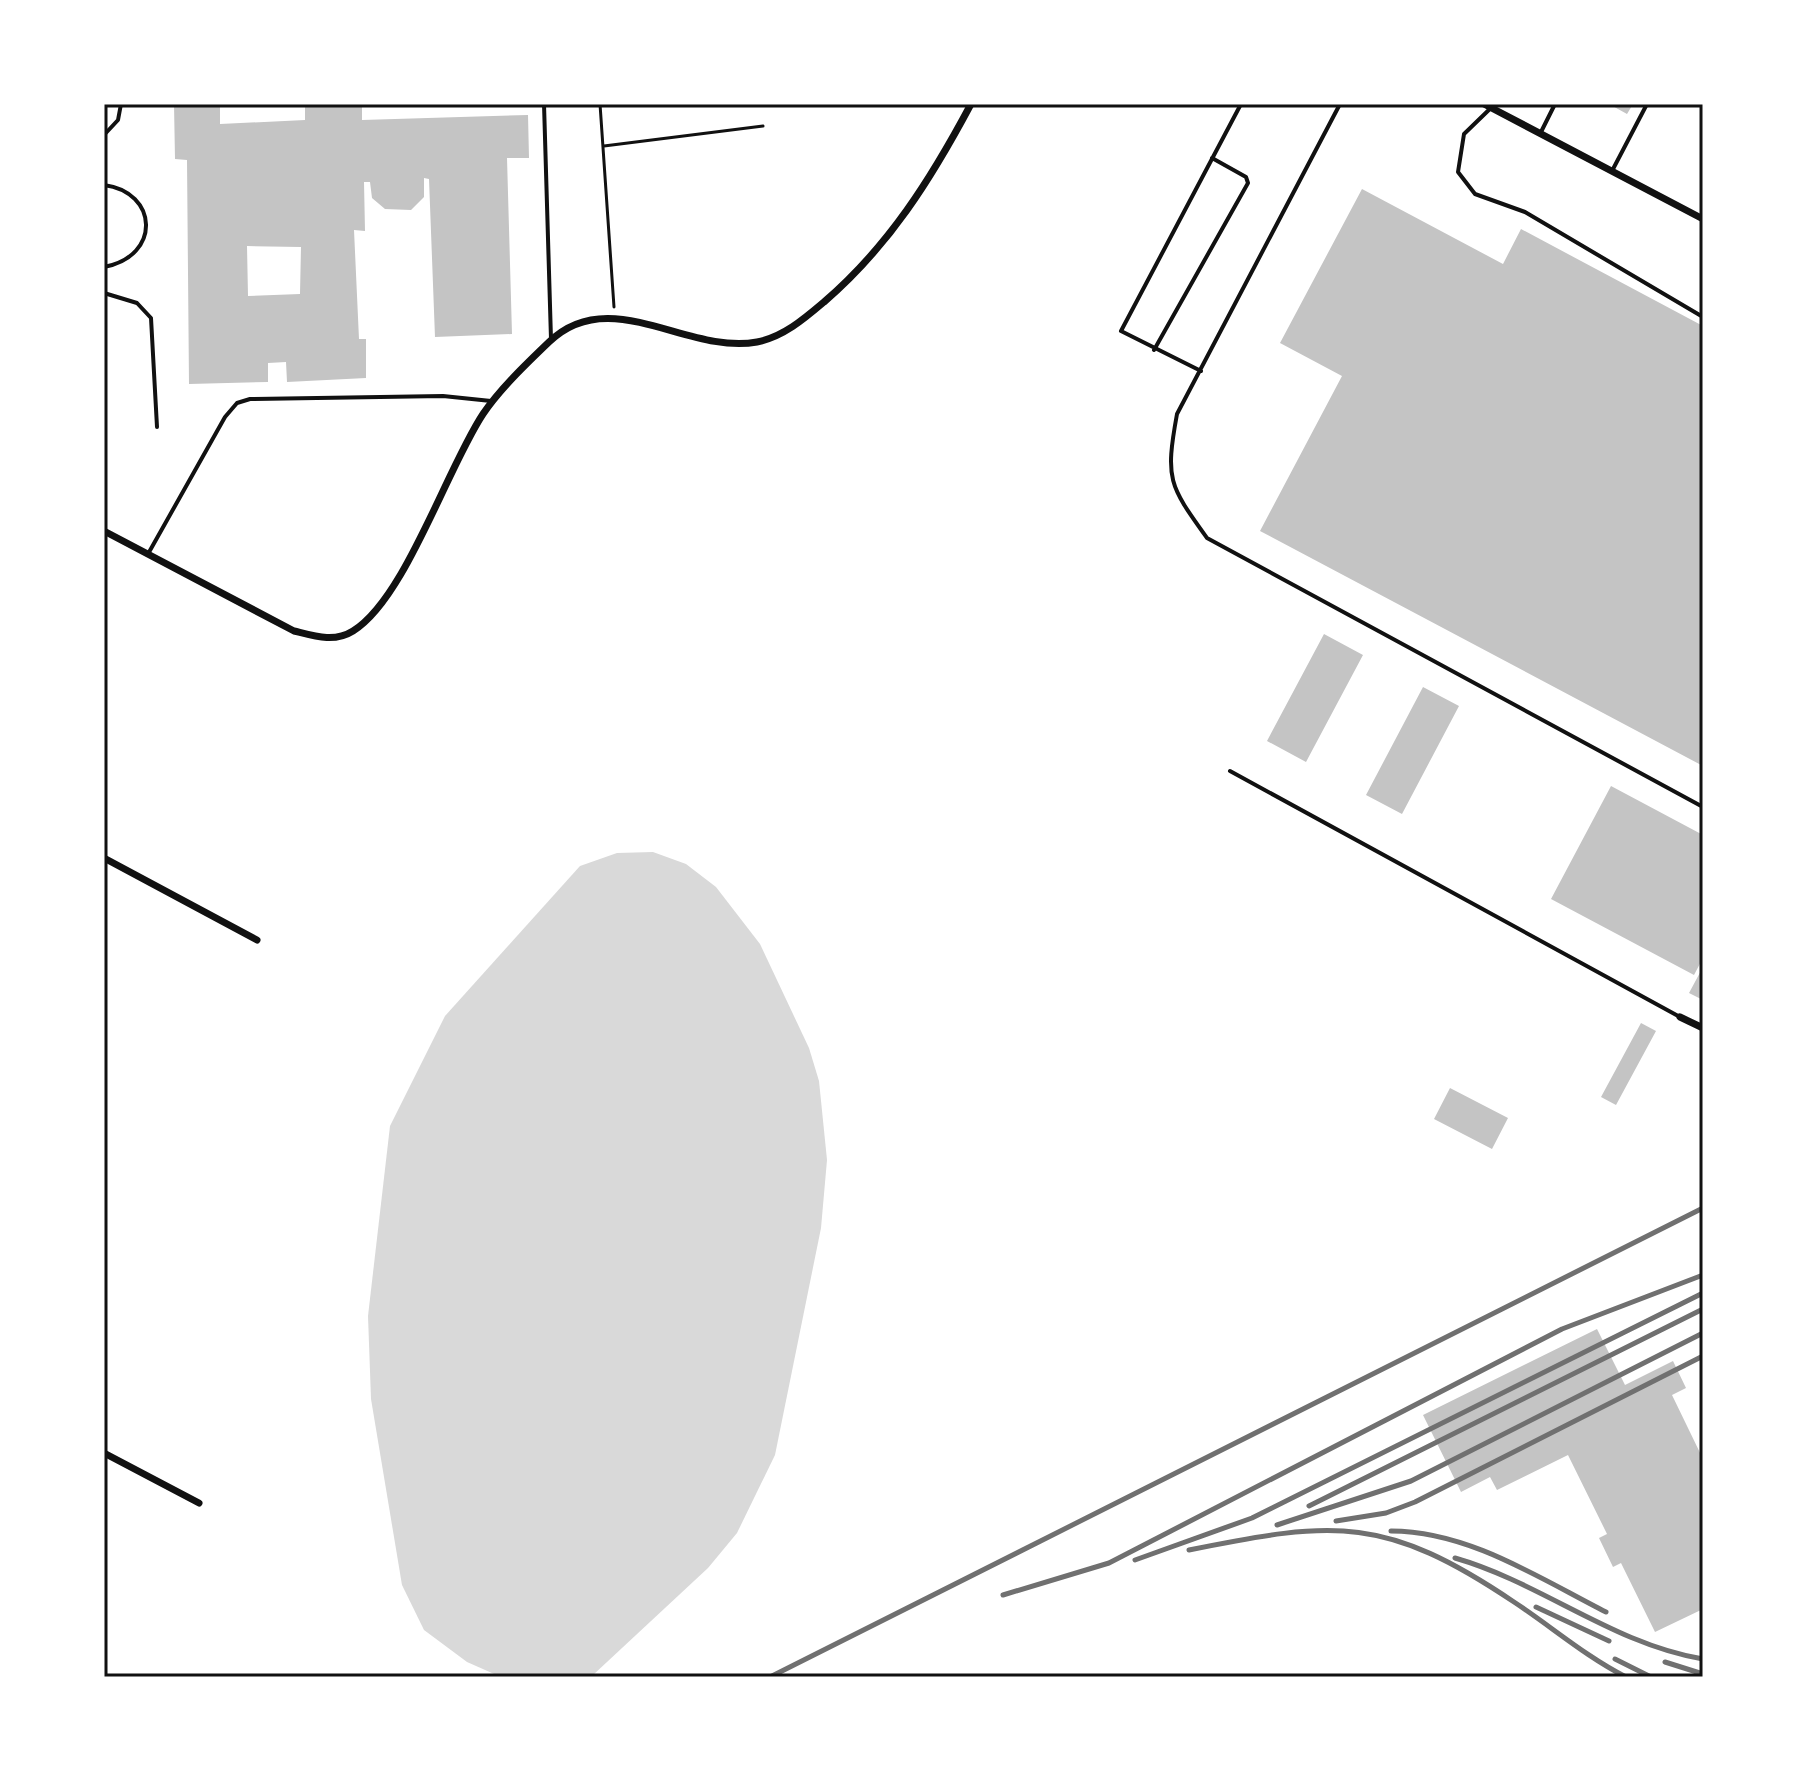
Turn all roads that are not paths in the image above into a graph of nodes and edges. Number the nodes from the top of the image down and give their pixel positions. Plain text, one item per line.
1 (121, 104) edge
2 (544, 104) edge
3 (971, 104) edge
4 (1241, 104) edge
5 (1340, 104) edge
6 (1484, 104) edge
7 (1555, 104) edge
8 (1647, 104) edge
9 (1494, 106) edge
10 (1540, 134) junction
11 (104, 135) edge
12 (1212, 158) junction
13 (1612, 171) junction
14 (104, 185) edge
15 (1703, 219) edge
16 (104, 267) edge
17 (104, 293) edge
18 (1703, 317) edge
19 (551, 339) junction
20 (1154, 350) junction
21 (1201, 371) junction
22 (494, 401) junction
23 (157, 427) dead end
24 (104, 531) edge
25 (148, 554) junction
26 (1230, 771) dead end
27 (1703, 807) edge
28 (104, 858) edge
29 (257, 940) dead end
30 (1680, 1017) joint
31 (1703, 1028) edge
32 (104, 1453) edge
33 (199, 1503) dead end

1 - 11 lane
2 - 19 lane
3 - 19 street
4 - 12 lane
5 - 21 lane
6 - 9 street
7 - 10 lane
8 - 13 lane
9 - 10 street
9 - 18 lane
10 - 13 street
12 - 20 lane
12 - 20 lane
13 - 15 street
14 - 16 lane
17 - 23 lane
19 - 22 street
20 - 21 lane
21 - 27 lane
22 - 25 lane
22 - 25 street
24 - 25 street
26 - 30 lane
28 - 29 street
30 - 31 street
32 - 33 street

